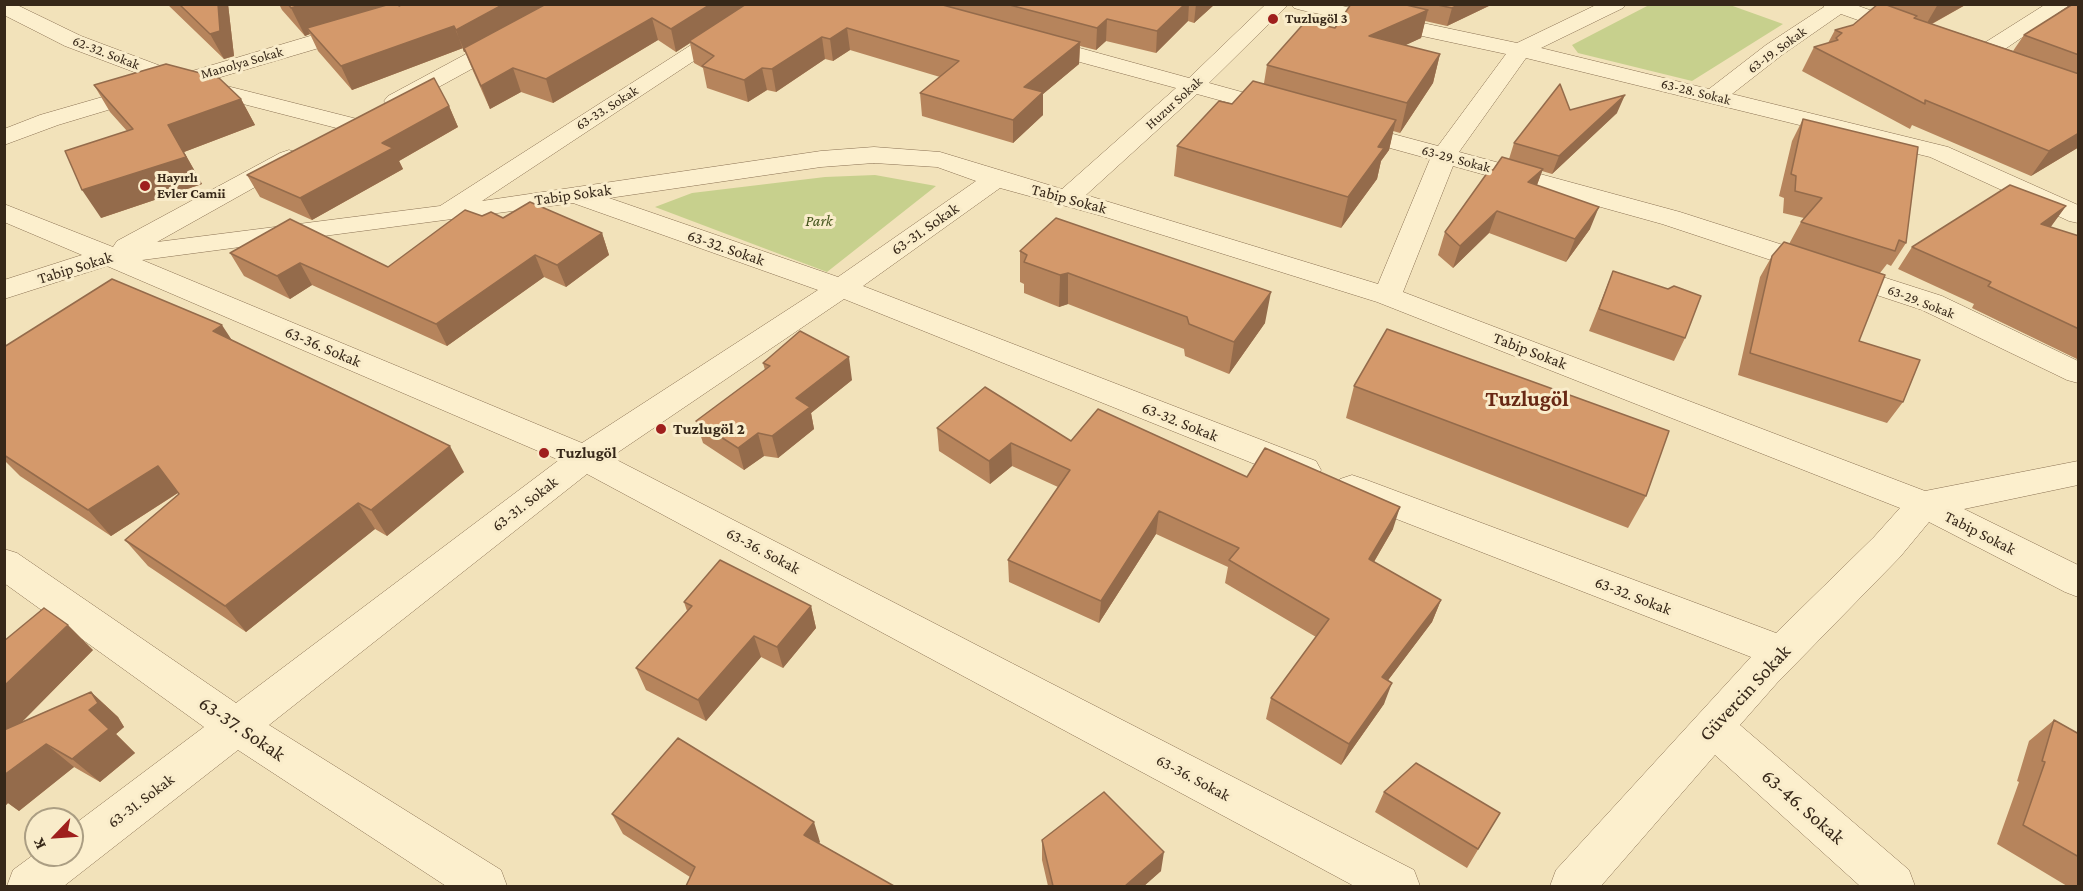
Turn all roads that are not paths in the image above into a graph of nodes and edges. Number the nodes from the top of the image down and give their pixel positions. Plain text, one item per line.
1 (576, 4) edge
2 (770, 4) edge
3 (1279, 4) edge
4 (1301, 4) edge
5 (1616, 4) edge
6 (1838, 5) edge
7 (2059, 6) edge
8 (4, 7) edge
9 (2079, 13) edge
10 (378, 24) edge
11 (1013, 37) edge
12 (1924, 38) edge
13 (1957, 49) edge
14 (1520, 50) junction
15 (1978, 57) junction
16 (2000, 65) edge
17 (180, 81) junction
18 (1194, 85) junction
19 (1714, 97) junction
20 (352, 125) junction
21 (4, 138) edge
22 (1444, 156) junction
23 (996, 179) junction
24 (576, 195) junction
25 (1067, 198) junction
26 (4, 212) edge
27 (445, 213) junction
28 (2079, 215) edge
29 (109, 256) junction
30 (841, 288) junction
31 (4, 290) edge
32 (1387, 296) junction
33 (2079, 373) edge
34 (585, 458) junction
35 (2079, 473) edge
36 (1924, 504) junction
37 (4, 563) edge
38 (2079, 582) edge
39 (1782, 652) junction
40 (237, 727) junction
41 (1713, 727) junction
42 (84, 844) edge
43 (54, 867) edge
44 (29, 886) edge
45 (485, 886) edge
46 (1398, 886) edge
47 (1572, 886) edge
48 (1893, 886) edge

1 - 20 street
2 - 27 street, 63-33. Sokak
3 - 18 street, Huzur Sokak
4 - 14 street, 63-28. Sokak
5 - 14 street
6 - 12 street
6 - 19 street, 63-19. Sokak
7 - 9 street
7 - 15 street
8 - 17 street, 62-32. Sokak
10 - 17 street, Manolya Sokak
11 - 18 street, 63-29. Sokak
13 - 15 street
14 - 19 street, 63-28. Sokak
14 - 22 street
15 - 16 street
17 - 20 street, 62-32. Sokak
17 - 21 street, Manolya Sokak
18 - 22 street, 63-29. Sokak
18 - 25 street, Huzur Sokak
19 - 28 street, 63-28. Sokak
20 - 29 street
22 - 32 street
22 - 33 street, 63-29. Sokak
23 - 24 street, Tabip Sokak
23 - 25 street, Tabip Sokak
23 - 30 street, 63-31. Sokak
24 - 27 street, Tabip Sokak
24 - 30 street, 63-32. Sokak
25 - 32 street, Tabip Sokak
26 - 29 street, 63-36. Sokak
27 - 29 street, Tabip Sokak
29 - 31 street, Tabip Sokak
29 - 34 street, 63-36. Sokak
30 - 34 street, 63-31. Sokak
30 - 39 street, 63-32. Sokak
32 - 36 street, Tabip Sokak
34 - 40 street, 63-31. Sokak
34 - 46 street, 63-36. Sokak
35 - 36 street
36 - 38 street, Tabip Sokak
36 - 39 street, Güvercin Sokak
37 - 40 street, 63-37. Sokak
39 - 41 street, Güvercin Sokak
40 - 42 street, 63-31. Sokak
40 - 45 street, 63-37. Sokak
41 - 47 street, Güvercin Sokak
41 - 48 street, 63-46. Sokak
43 - 44 street, 63-31. Sokak

